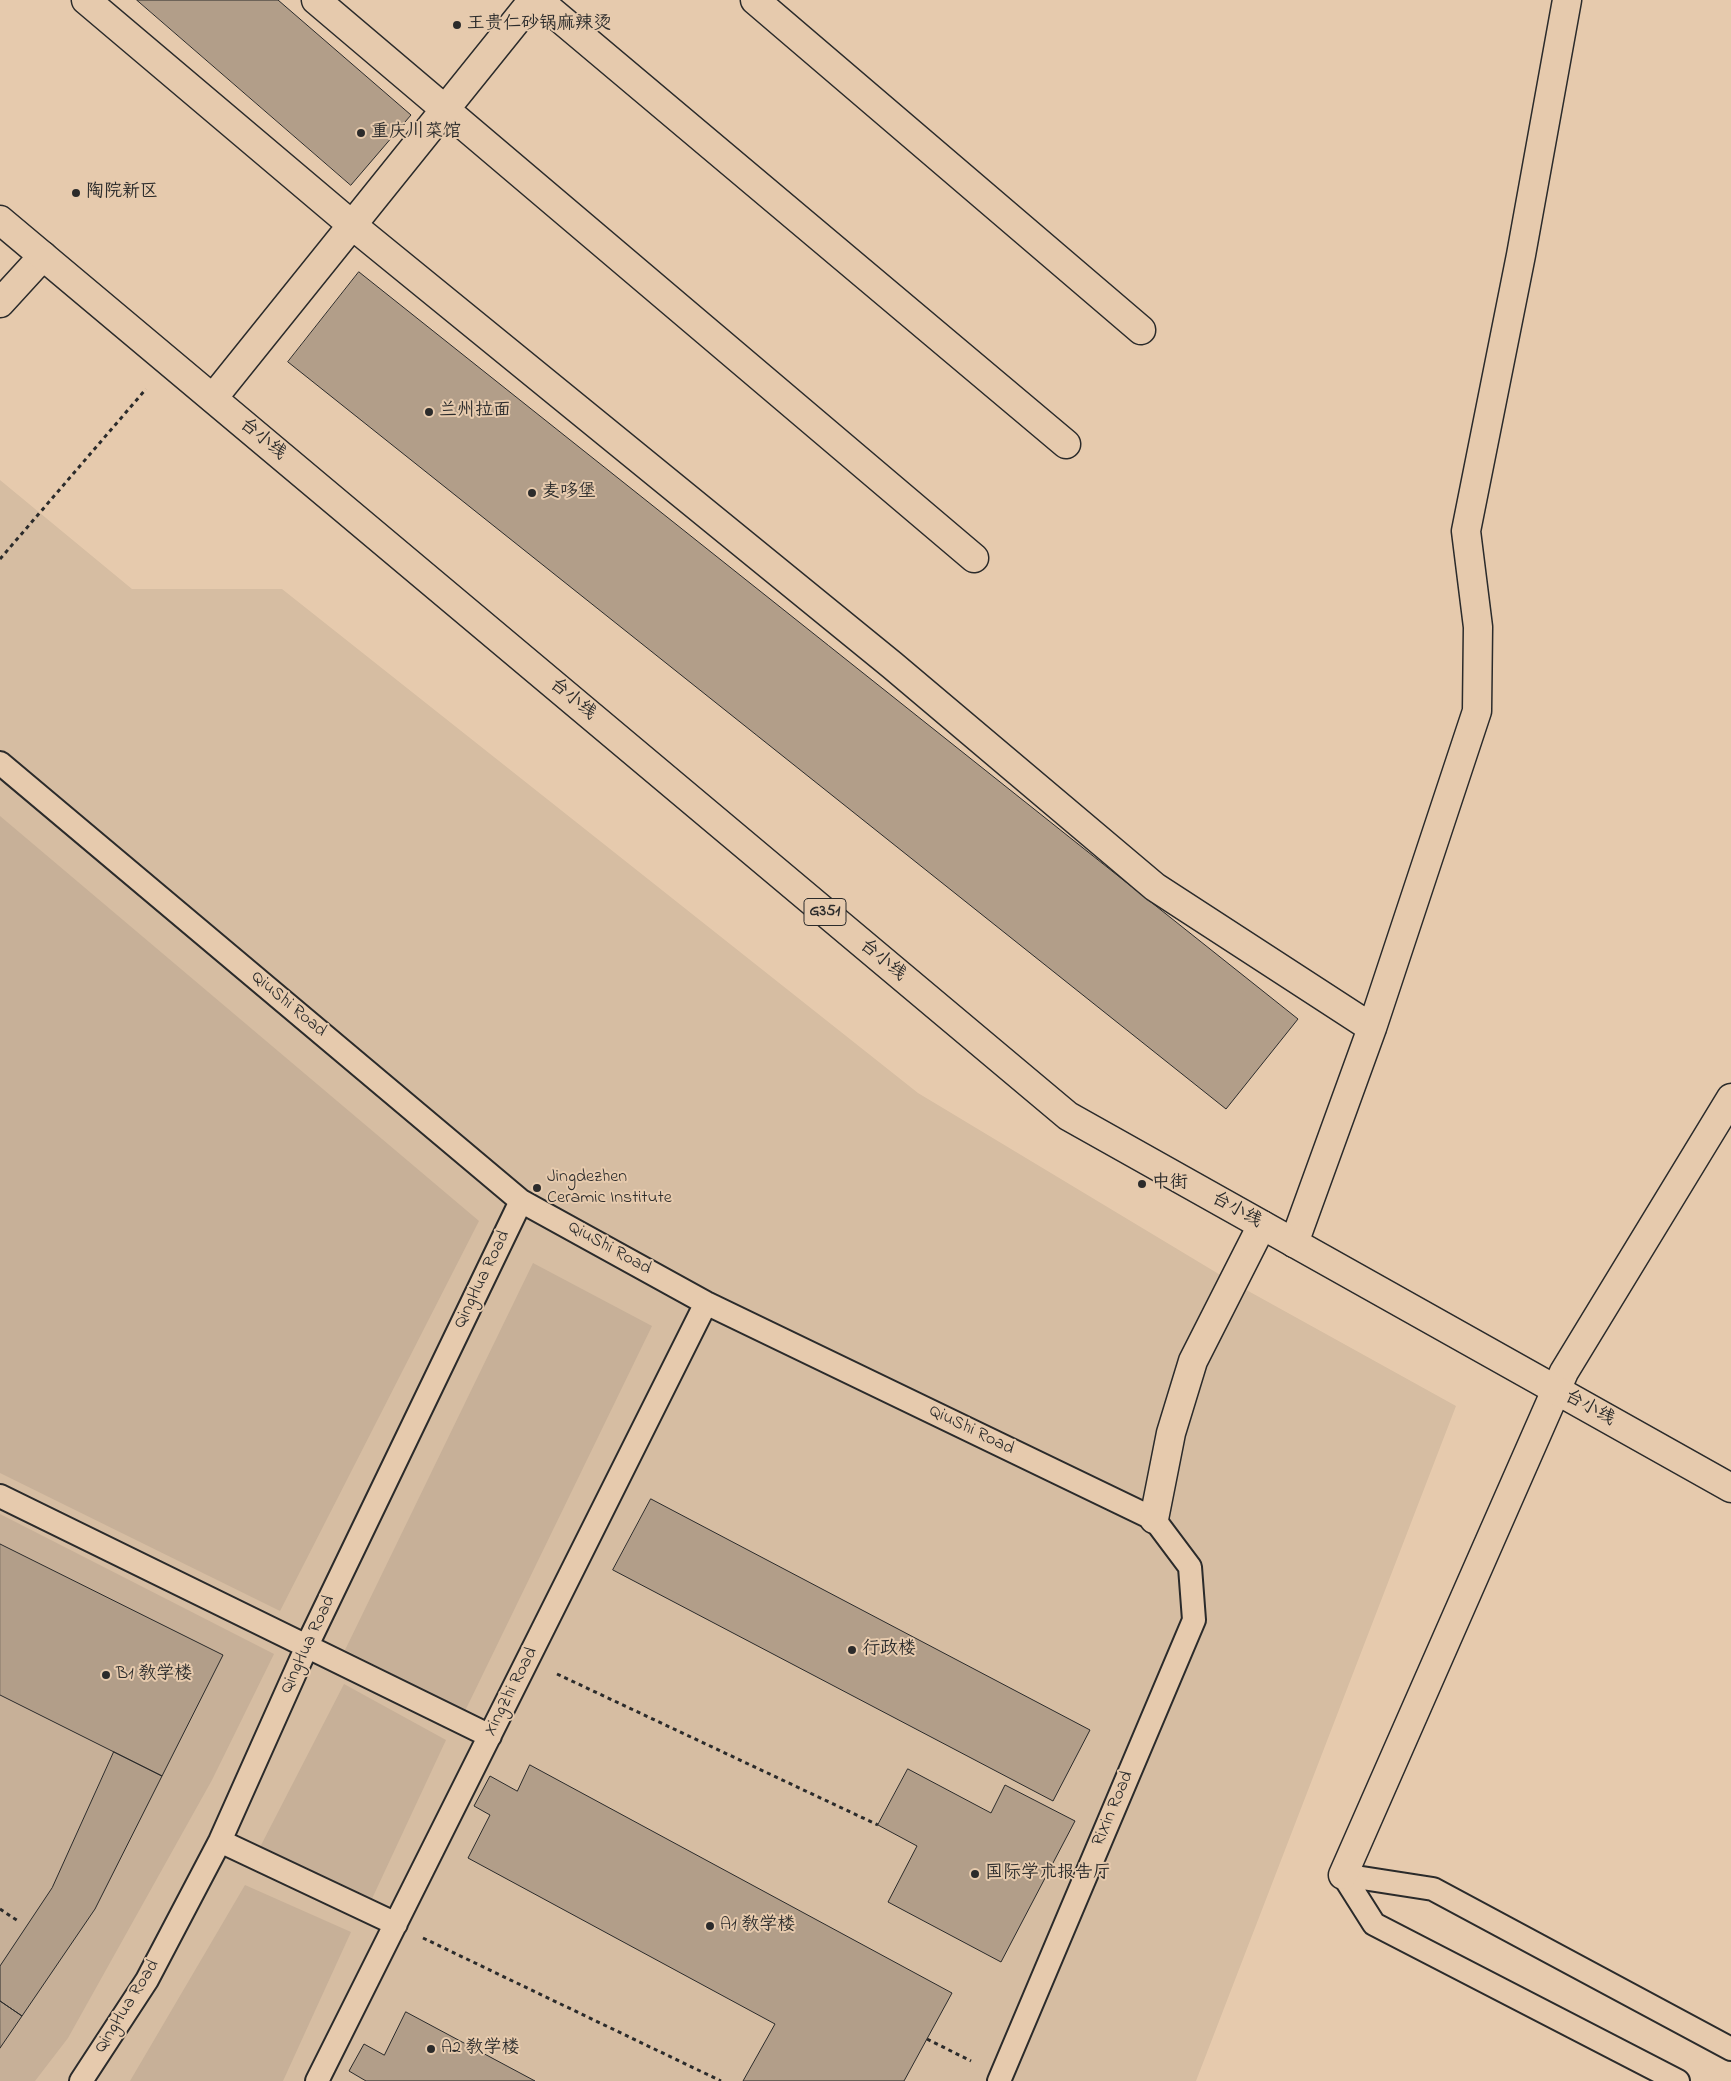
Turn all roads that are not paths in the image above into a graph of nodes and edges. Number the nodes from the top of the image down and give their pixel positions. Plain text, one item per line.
1 (86, 0) edge
2 (316, 0) edge
3 (533, 0) edge
4 (538, 0) edge
5 (755, 0) edge
6 (1566, 0) edge
7 (444, 110) junction
8 (0, 220) edge
9 (352, 225) junction
10 (43, 256) junction
11 (0, 303) edge
12 (1141, 330) dead end
13 (213, 398) junction
14 (1066, 444) dead end
15 (974, 558) dead end
16 (0, 763) edge
17 (1372, 1028) junction
18 (1731, 1098) edge
19 (521, 1201) junction
20 (1262, 1225) junction
21 (1294, 1243) junction
22 (706, 1303) junction
23 (1556, 1390) junction
24 (1731, 1488) edge
25 (0, 1496) edge
26 (1154, 1519) junction
27 (1194, 1620) joint
28 (307, 1647) junction
29 (490, 1736) junction
30 (220, 1842) junction
31 (1343, 1875) junction
32 (396, 1924) junction
33 (1731, 2049) edge
34 (1000, 2079) edge
35 (81, 2081) edge
36 (317, 2081) edge
37 (1678, 2081) edge

1 - 9 main road
2 - 7 main road
3 - 7 main road
4 - 14 main road
5 - 12 main road
6 - 17 main road
7 - 9 main road
7 - 15 main road
8 - 10 main road, 台小线 / G351
9 - 13 main road
9 - 17 main road
10 - 11 main road
10 - 13 main road, 台小线 / G351
13 - 20 main road, 台小线 / G351
16 - 19 lane, QiuShi Road
17 - 21 main road
18 - 23 main road
19 - 22 lane, QiuShi Road
19 - 28 lane, QingHua Road
20 - 21 main road, 台小线 / G351
20 - 26 main road
21 - 23 main road, 台小线 / G351
22 - 26 lane, QiuShi Road
22 - 29 lane, XingZhi Road
23 - 24 main road, 台小线 / G351
23 - 31 main road
25 - 28 lane
26 - 27 lane, QiuShi Road
27 - 34 lane, RiXin Road
28 - 29 lane
28 - 30 lane, QingHua Road
29 - 32 lane, XingZhi Road
30 - 32 lane
30 - 35 lane, QingHua Road
31 - 33 lane
31 - 37 lane
32 - 36 lane, XingZhi Road

